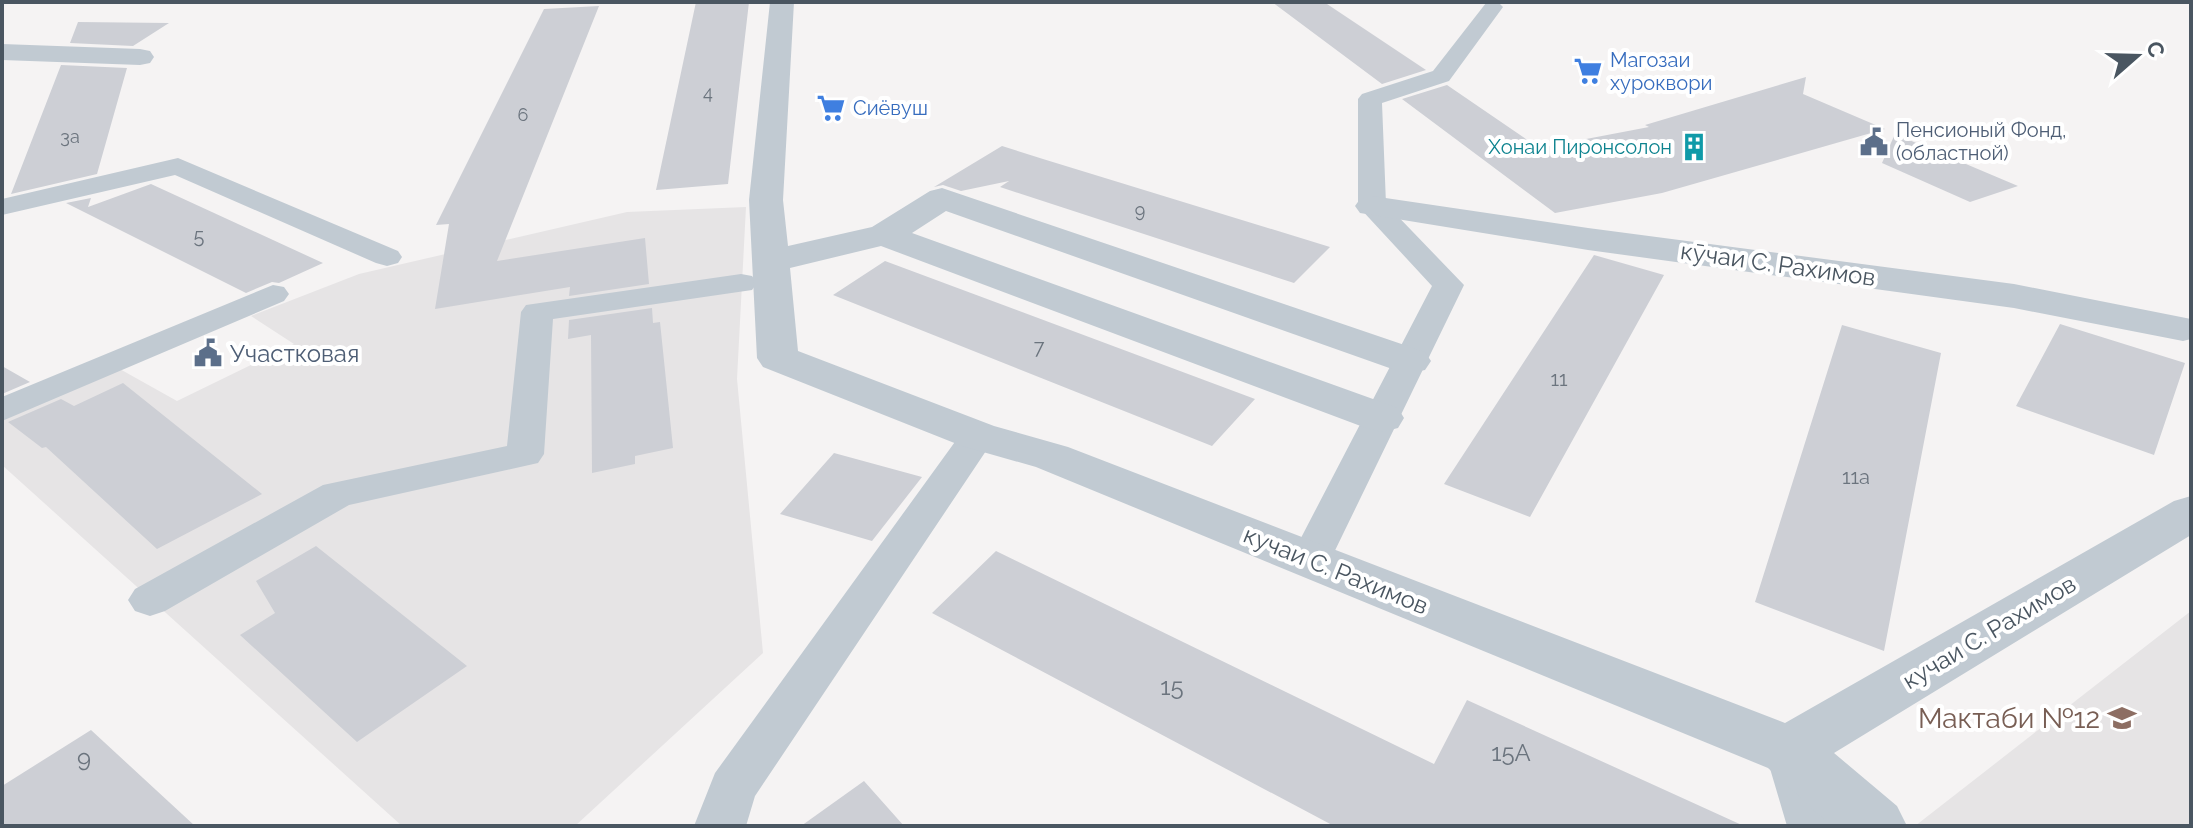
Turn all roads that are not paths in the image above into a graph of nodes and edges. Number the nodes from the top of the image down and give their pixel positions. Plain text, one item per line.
1 (782, 2) edge
2 (1493, 7) dead end
3 (2, 52) edge
4 (140, 57) dead end
5 (1372, 206) junction
6 (2, 207) edge
7 (884, 235) junction
8 (387, 257) dead end
9 (756, 272) junction
10 (273, 294) dead end
11 (2183, 329) dead end
12 (1410, 361) junction
13 (2, 410) edge
14 (1382, 418) junction
15 (978, 436) junction
16 (2191, 513) edge
17 (1311, 559) junction
18 (150, 600) dead end
19 (1789, 750) junction
20 (720, 826) edge
21 (1813, 826) edge
22 (1875, 826) edge

1 - 9 street, кучаи С. Рахимов
2 - 5 street
3 - 4 street
5 - 11 street, кӯчаи С. Рахимов
5 - 12 street
6 - 8 street
7 - 9 street
7 - 12 street
7 - 14 street
9 - 15 street, кучаи С. Рахимов
9 - 18 street
10 - 13 street
12 - 14 street
14 - 17 street
15 - 17 street, кучаи С. Рахимов
15 - 20 street
16 - 19 street, кучаи С. Рахимов
17 - 19 street, кучаи С. Рахимов
19 - 21 street
19 - 22 street

